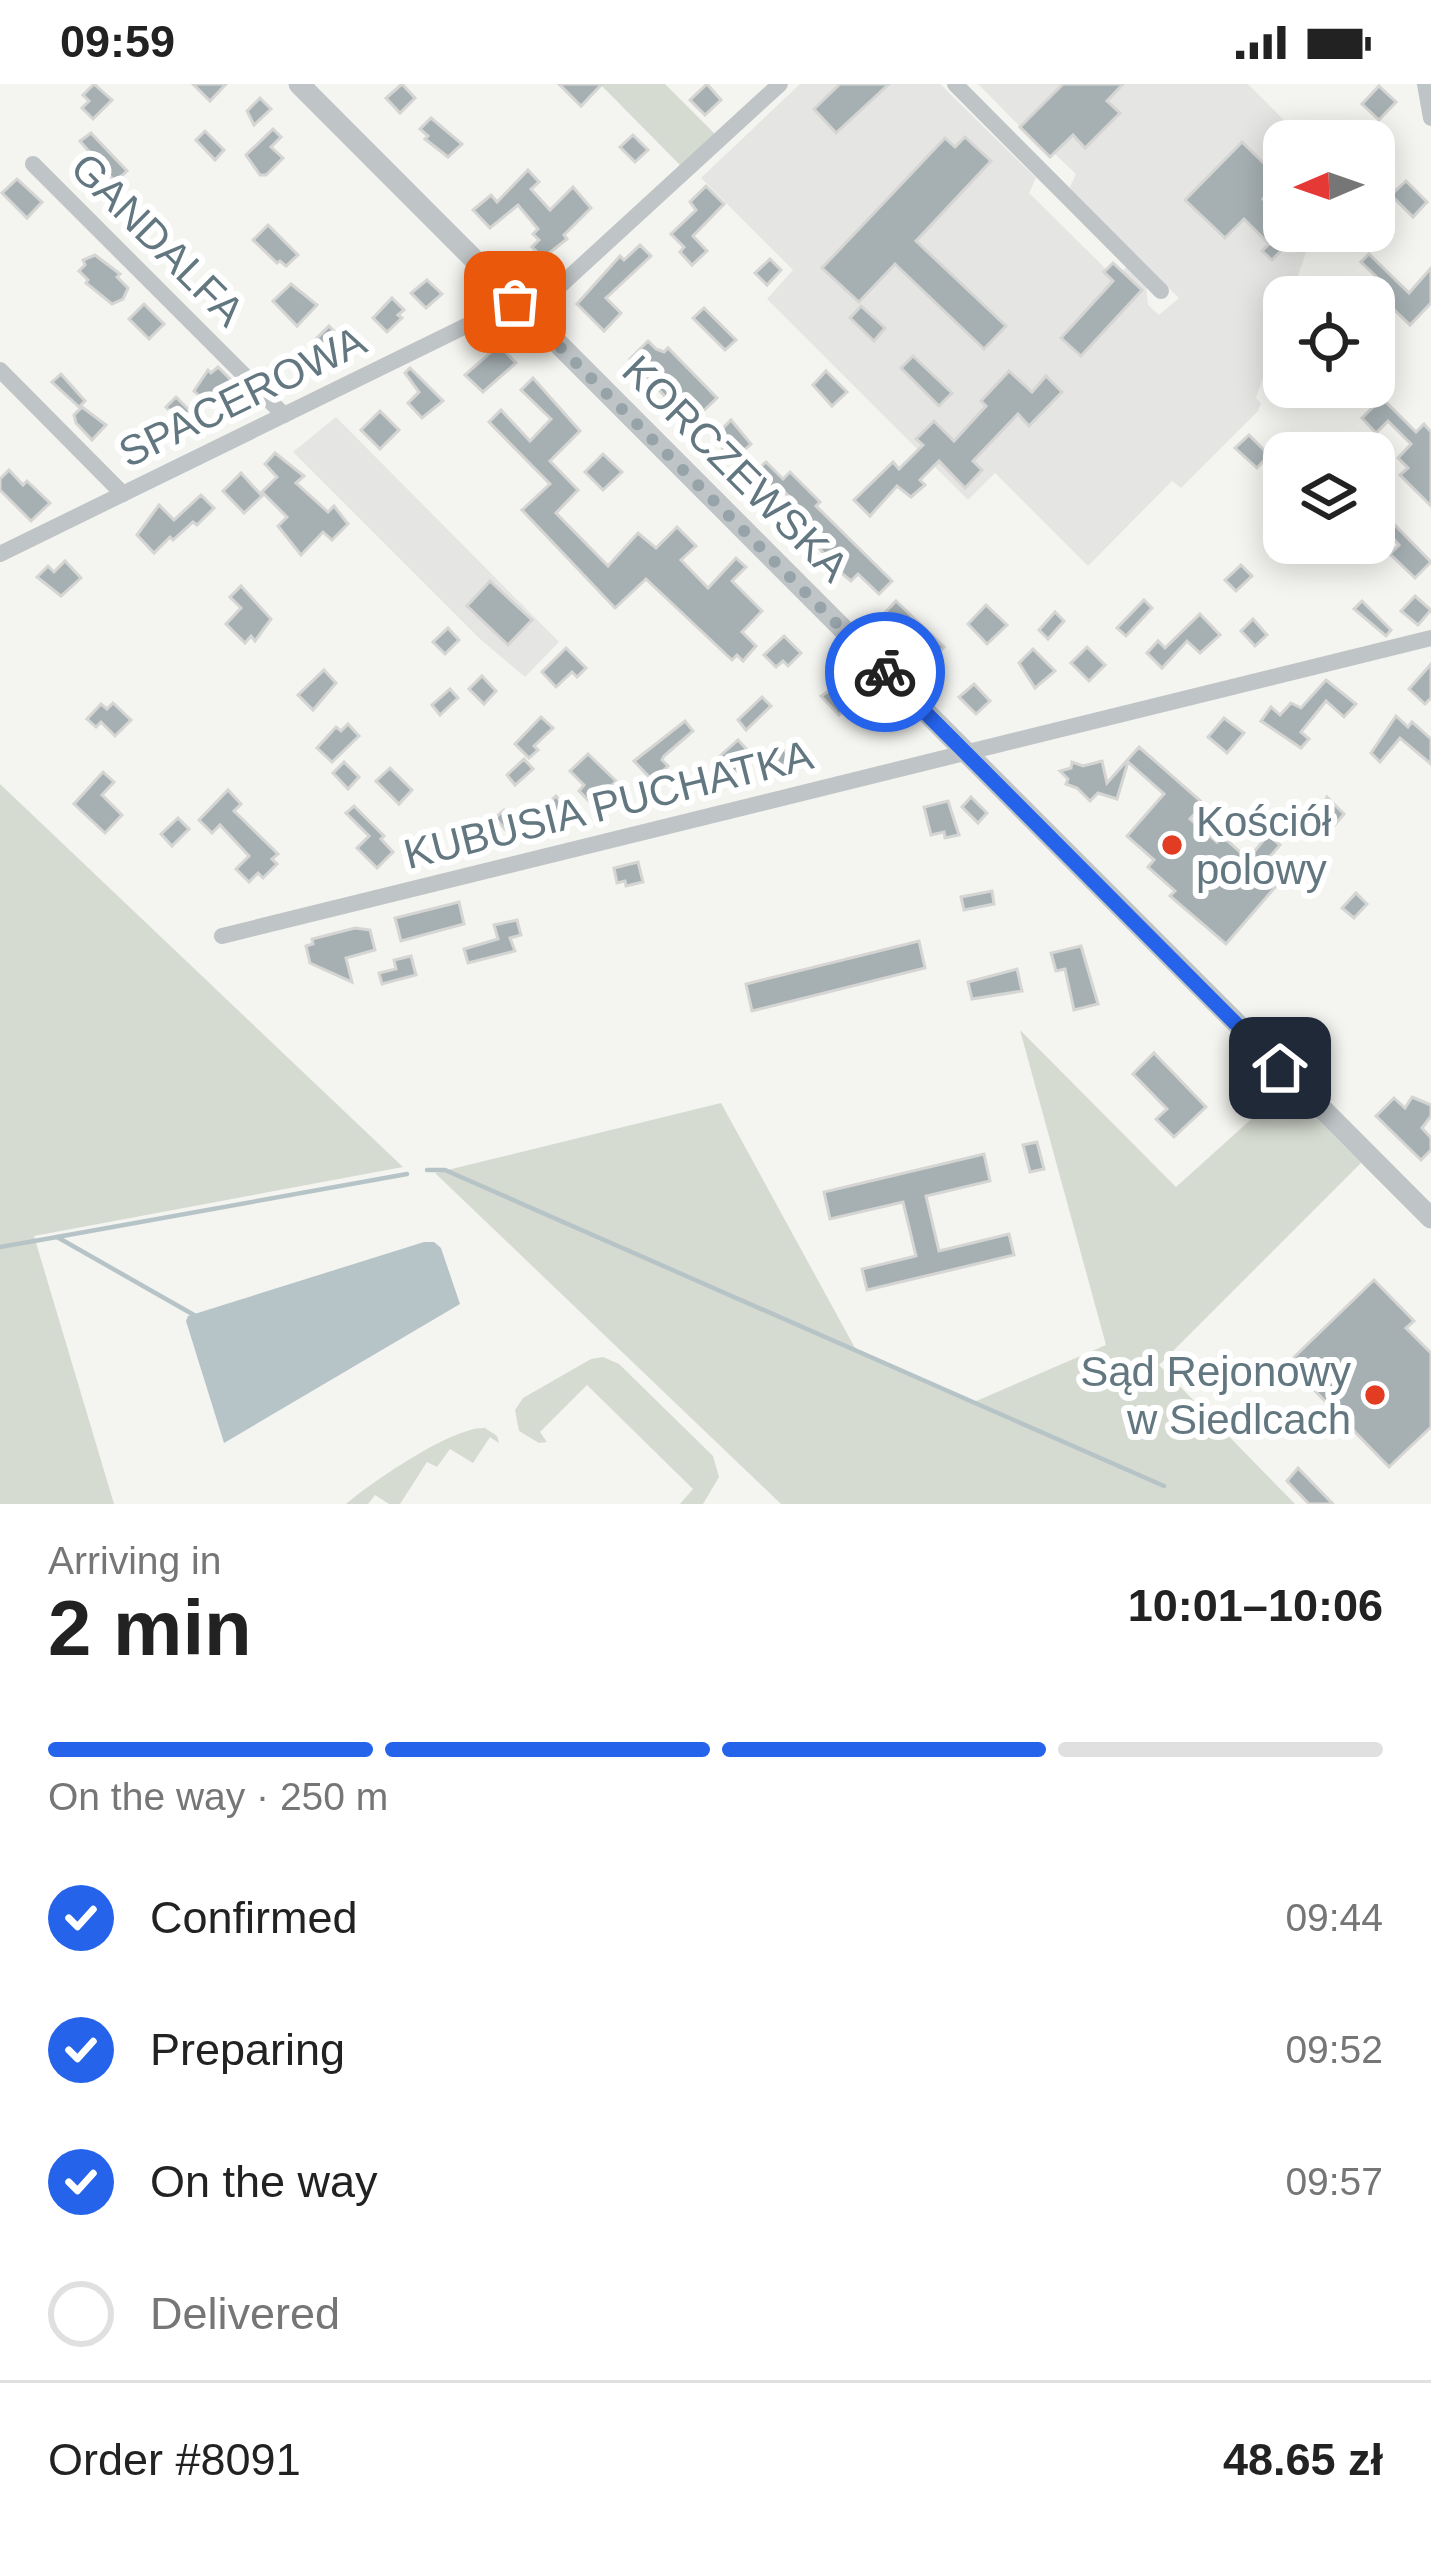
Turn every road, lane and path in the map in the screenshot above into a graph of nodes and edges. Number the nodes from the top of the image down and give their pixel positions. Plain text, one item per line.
1 (299, 84) edge
2 (780, 84) edge
3 (955, 84) edge
4 (1425, 84) edge
5 (1431, 118) edge
6 (32, 164) dead end
7 (1161, 291) dead end
8 (521, 309) junction
9 (0, 370) edge
10 (284, 416) junction
11 (123, 494) junction
12 (0, 554) edge
13 (1431, 638) edge
14 (966, 754) junction
15 (222, 936) dead end
16 (1431, 1218) edge

1 - 8 street, KORCZEWSKA
2 - 8 street, SPACEROWA
3 - 7 street
4 - 5 street
6 - 10 street, GANDALFA
8 - 10 street, SPACEROWA
8 - 14 street, KORCZEWSKA
9 - 11 street
10 - 11 street, SPACEROWA
11 - 12 street, SPACEROWA
13 - 14 street, KUBUSIA PUCHATKA
14 - 15 street, KUBUSIA PUCHATKA
14 - 16 street, KORCZEWSKA

